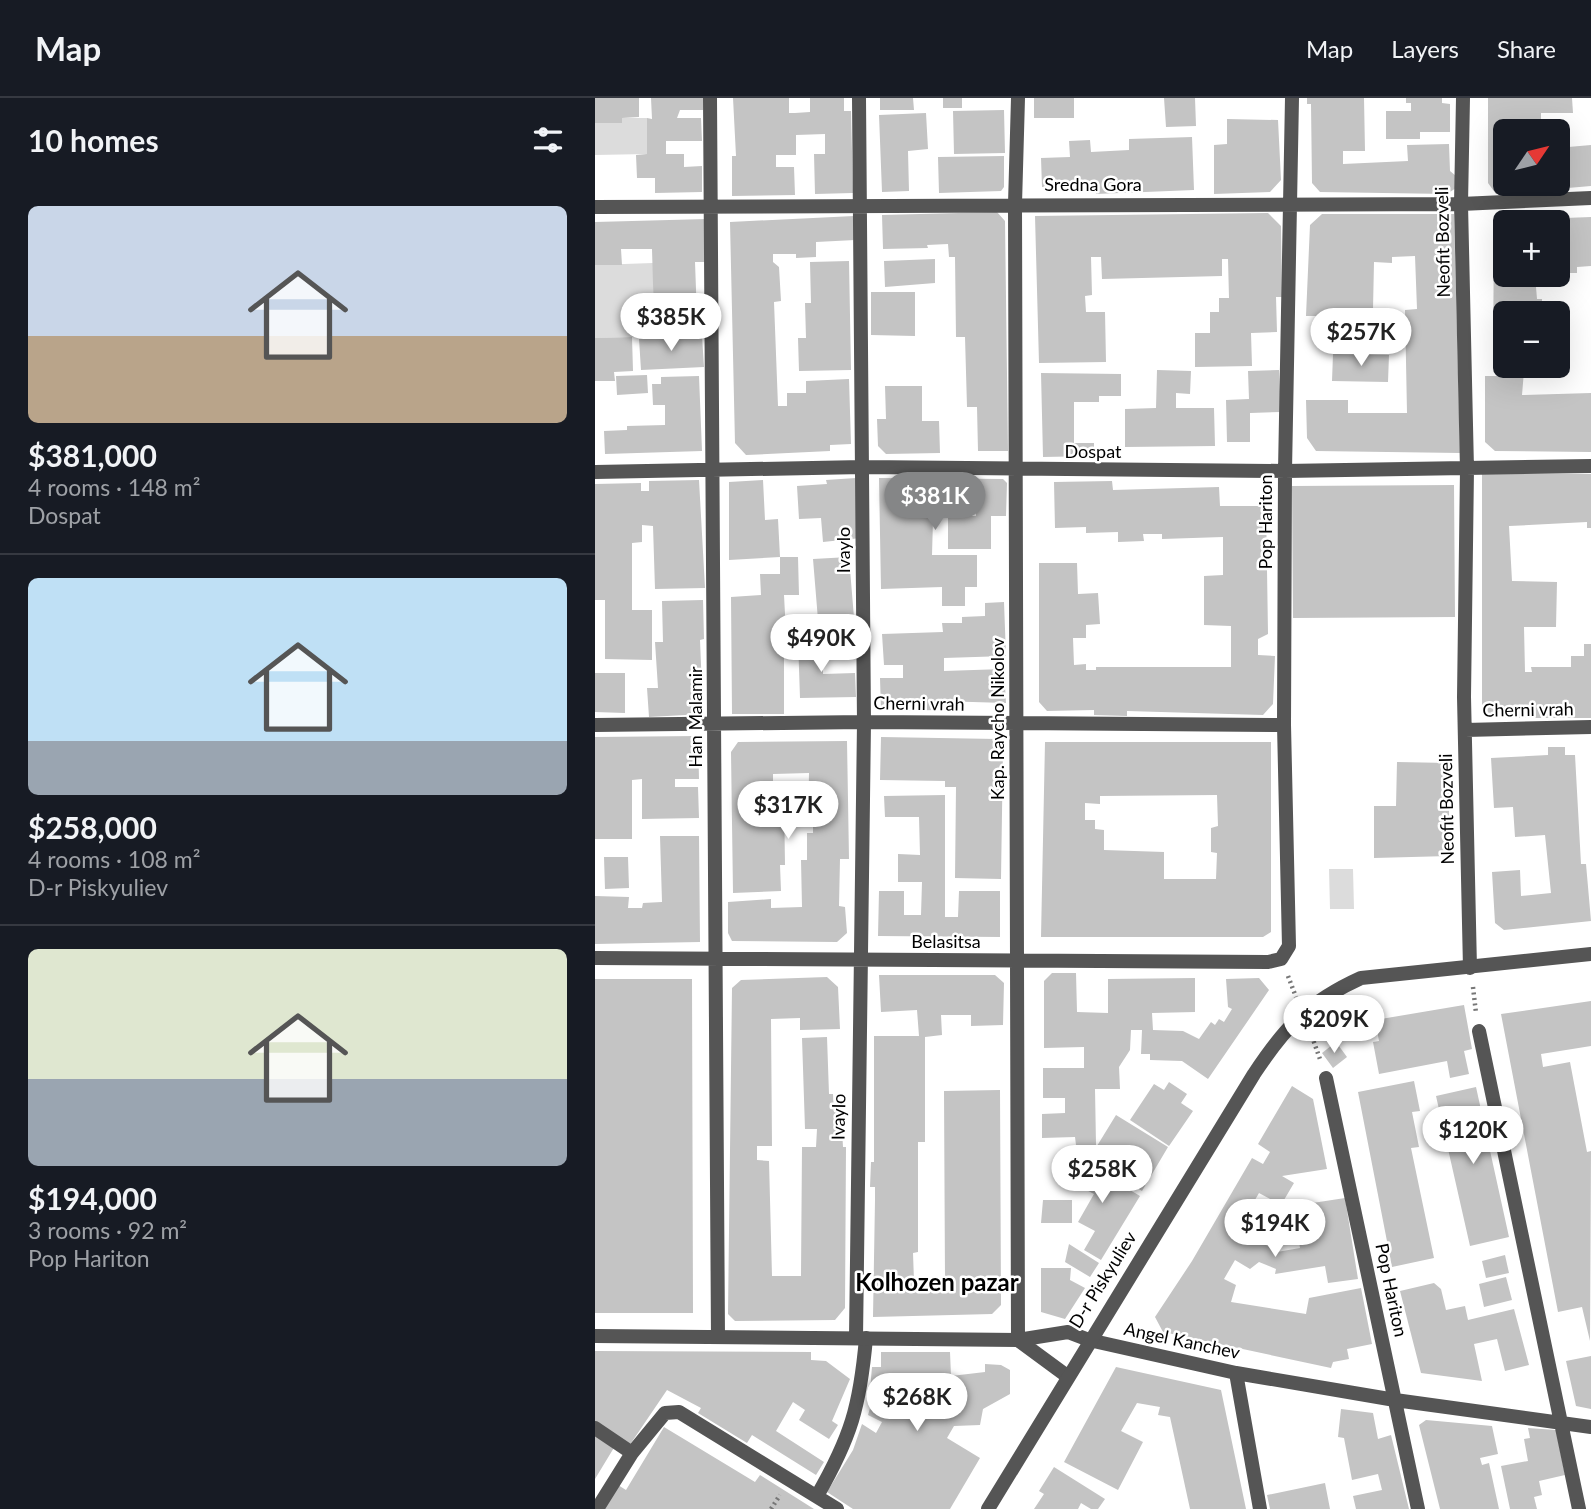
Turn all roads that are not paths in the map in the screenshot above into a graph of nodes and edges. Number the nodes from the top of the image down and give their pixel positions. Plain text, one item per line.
1 (709, 98) edge
2 (859, 98) edge
3 (1018, 98) edge
4 (1292, 98) edge
5 (1463, 98) edge
6 (1591, 198) edge
7 (1016, 204) junction
8 (1461, 204) junction
9 (859, 205) junction
10 (1293, 205) junction
11 (595, 207) edge
12 (712, 207) junction
13 (1591, 466) edge
14 (863, 467) junction
15 (1467, 469) junction
16 (714, 471) junction
17 (1017, 471) junction
18 (1285, 471) junction
19 (595, 472) edge
20 (864, 722) junction
21 (716, 723) junction
22 (595, 725) edge
23 (1017, 725) junction
24 (1284, 725) junction
25 (1591, 727) edge
26 (1465, 730) junction
27 (1289, 946) joint
28 (1591, 954) edge
29 (595, 958) edge
30 (717, 959) junction
31 (859, 960) junction
32 (1016, 961) junction
33 (1470, 968) junction
34 (1479, 1031) road end
35 (1326, 1078) dead end
36 (595, 1336) edge
37 (718, 1337) junction
38 (861, 1338) junction
39 (1018, 1340) junction
40 (1089, 1340) junction
41 (1236, 1373) junction
42 (1067, 1376) junction
43 (1395, 1400) junction
44 (1561, 1422) junction
45 (1591, 1427) edge
46 (595, 1428) edge
47 (632, 1453) junction
48 (817, 1496) junction
49 (597, 1509) edge
50 (837, 1509) edge
51 (988, 1509) edge
52 (1260, 1509) edge
53 (1418, 1509) edge
54 (1579, 1509) edge

1 - 12 street, Han Malamir
2 - 9 street, Ivaylo
3 - 7 street, Kap. Raycho Nikolov
4 - 10 street, Pop Hariton
5 - 8 street, Neofit Bozveli
6 - 8 street, Sredna Gora
7 - 9 street, Sredna Gora
7 - 10 street, Sredna Gora
7 - 17 street, Kap. Raycho Nikolov
8 - 10 street, Sredna Gora
8 - 15 street, Neofit Bozveli
9 - 12 street, Sredna Gora
9 - 14 street, Ivaylo
10 - 18 street, Pop Hariton
11 - 12 street, Sredna Gora
12 - 16 street, Han Malamir
13 - 15 street, Dospat
14 - 16 street, Dospat
14 - 17 street, Dospat
14 - 20 street, Ivaylo
15 - 18 street, Dospat
15 - 26 street, Neofit Bozveli
16 - 19 street, Dospat
16 - 21 street, Han Malamir
17 - 18 street, Dospat
17 - 23 street, Kap. Raycho Nikolov
18 - 24 street, Pop Hariton
20 - 21 street, Cherni vrah
20 - 23 street, Cherni vrah
20 - 31 street, Ivaylo
21 - 22 street, Cherni vrah
21 - 30 street, Han Malamir
23 - 24 street, Cherni vrah
23 - 32 street, Kap. Raycho Nikolov
24 - 27 street, Pop Hariton
25 - 26 street, Cherni vrah
26 - 33 street, Neofit Bozveli
27 - 32 street, Belasitsa
28 - 33 street, D-r Piskyuliev
29 - 30 street, Belasitsa
30 - 31 street, Belasitsa
30 - 37 street, Han Malamir
31 - 32 street, Belasitsa
31 - 38 street, Ivaylo
32 - 39 street, Kap. Raycho Nikolov
33 - 40 street, D-r Piskyuliev
34 - 44 street
35 - 43 street, Pop Hariton
36 - 37 street, Angel Kanchev
37 - 38 street, Angel Kanchev
38 - 39 street, Angel Kanchev
38 - 48 street, Ivaylo
39 - 40 street, Angel Kanchev
39 - 42 street
40 - 41 street, Angel Kanchev
40 - 42 street, D-r Piskyuliev
41 - 43 street, Angel Kanchev
41 - 52 street
42 - 51 street, D-r Piskyuliev
43 - 44 street, Angel Kanchev
43 - 53 street, Pop Hariton
44 - 45 street, Angel Kanchev
44 - 54 street
46 - 47 street
47 - 48 street
47 - 49 street
48 - 50 street

